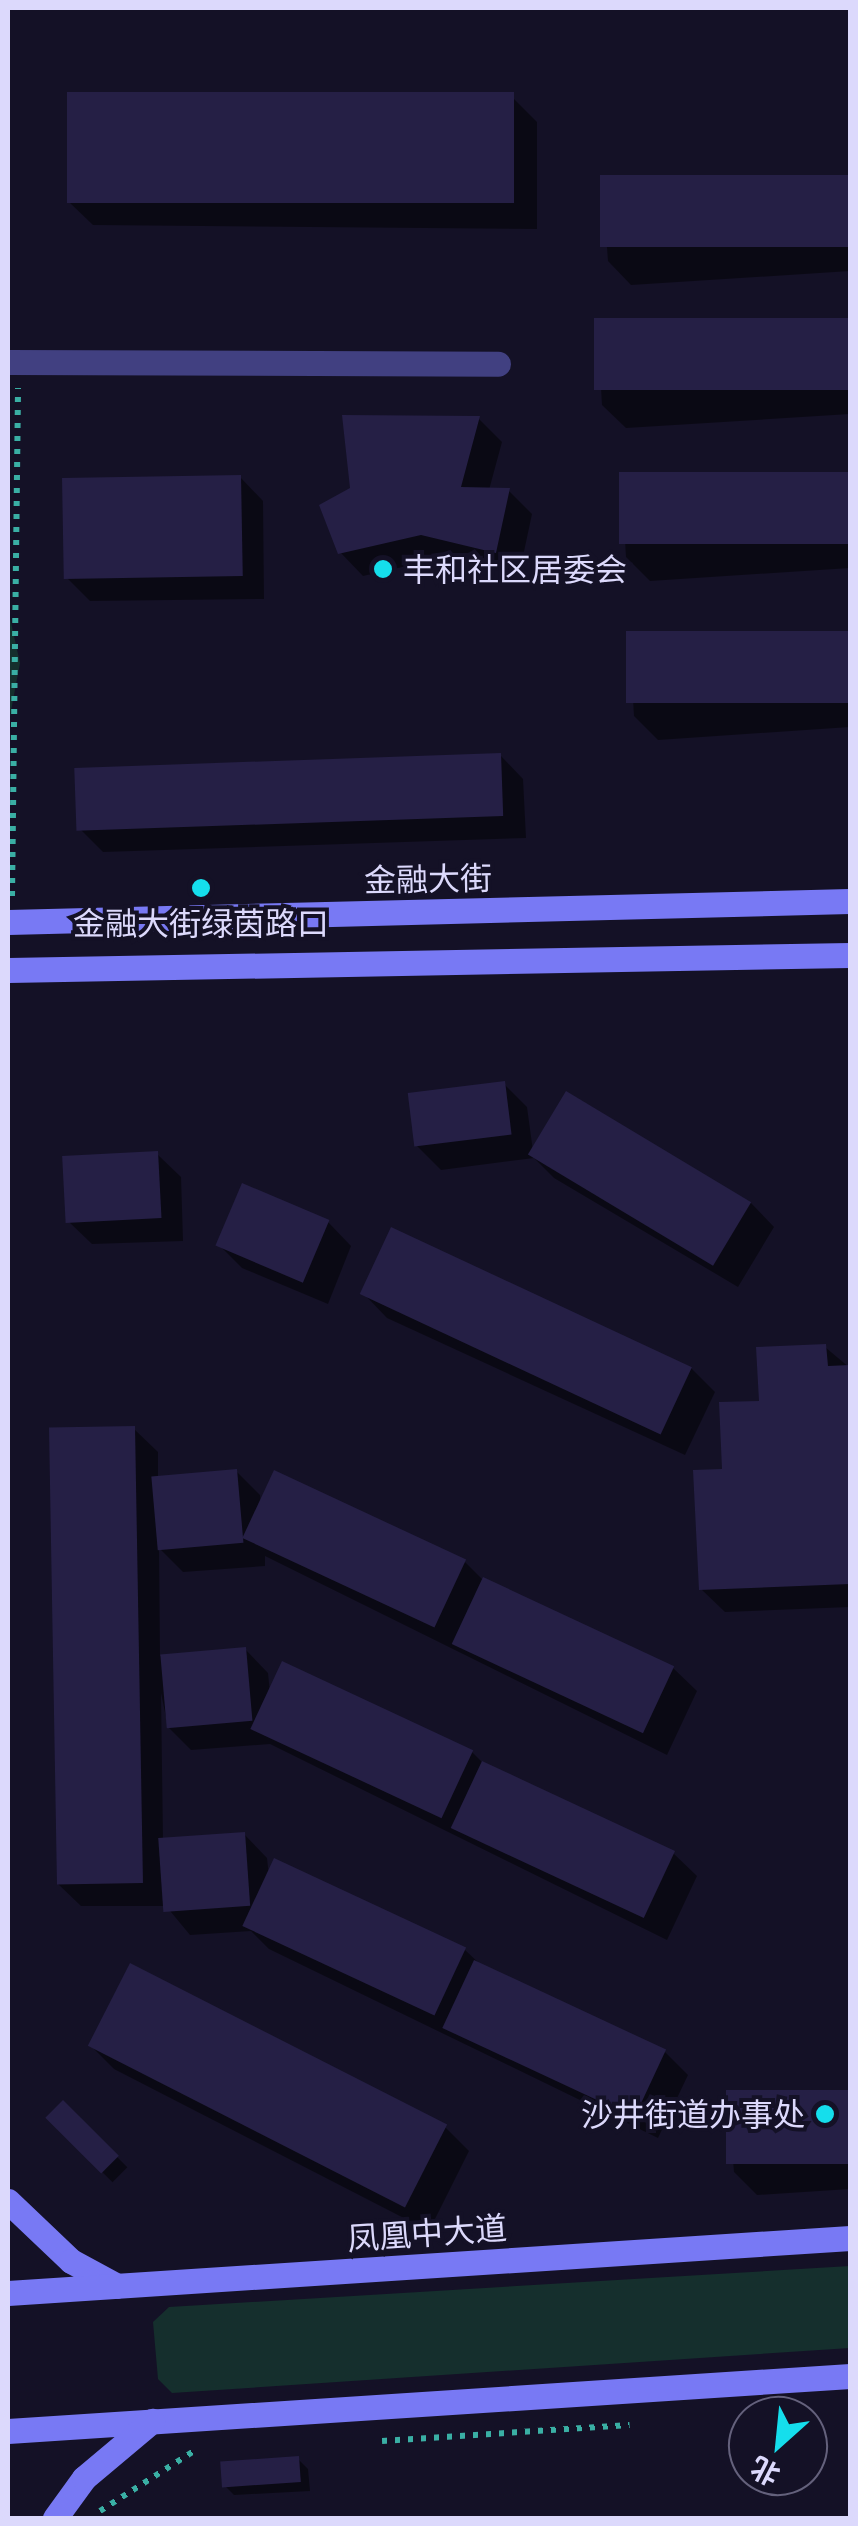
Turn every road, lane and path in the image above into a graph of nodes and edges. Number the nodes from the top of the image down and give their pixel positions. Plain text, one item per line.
1 (13, 362) edge
2 (498, 364) dead end
3 (850, 901) edge
4 (10, 922) edge
5 (850, 956) edge
6 (8, 970) edge
7 (8, 2200) edge
8 (850, 2238) edge
9 (117, 2286) junction
10 (8, 2294) edge
11 (850, 2376) edge
12 (152, 2421) junction
13 (632, 2424) dead end
14 (8, 2431) edge
15 (375, 2441) dead end
16 (216, 2449) dead end
17 (56, 2518) edge
18 (92, 2518) edge

1 - 2 street
1 - 4 path
3 - 4 main road, 金融大街
5 - 6 main road
7 - 9 main road
8 - 9 main road, 凤凰中大道
9 - 10 main road, 凤凰中大道
11 - 12 main road
12 - 14 main road
12 - 17 main road
13 - 15 path
16 - 18 path

